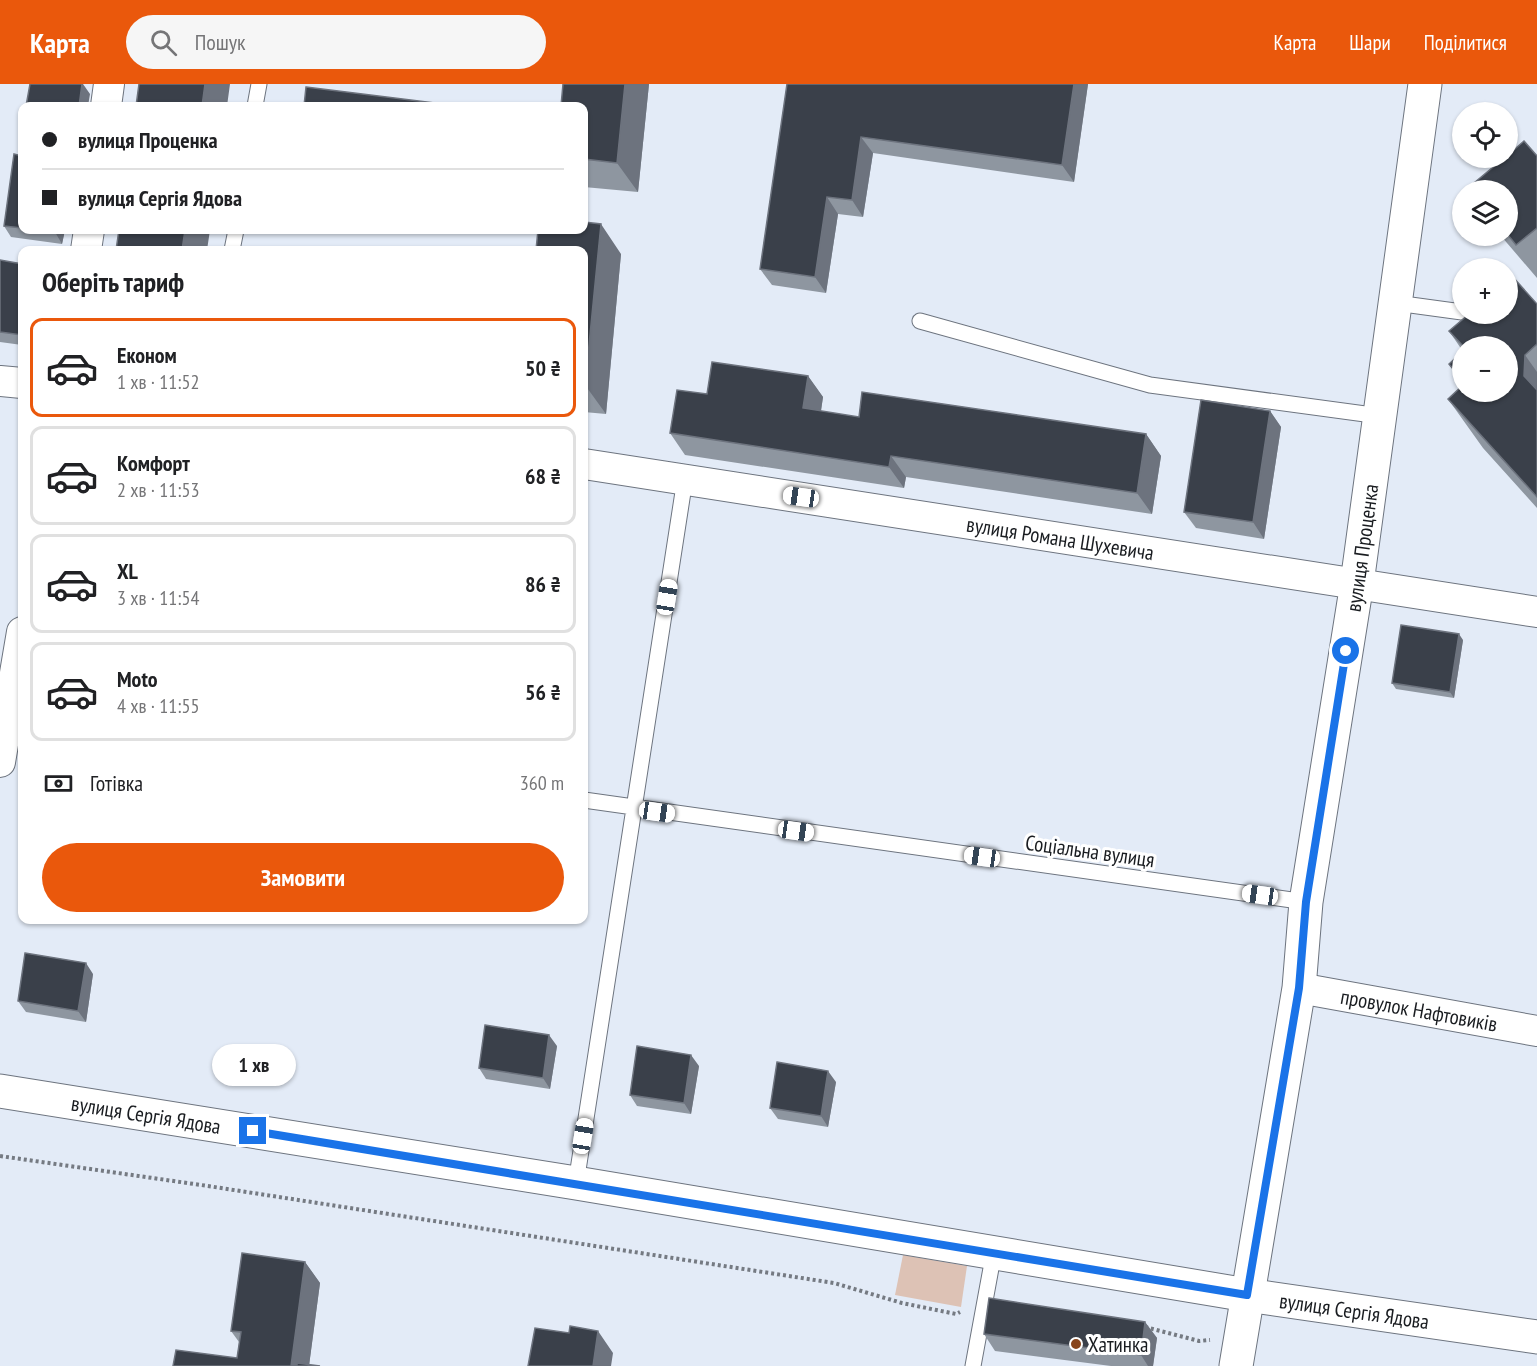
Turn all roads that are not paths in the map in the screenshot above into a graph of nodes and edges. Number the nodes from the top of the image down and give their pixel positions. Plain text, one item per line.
1 (110, 84) edge
2 (259, 84) edge
3 (1425, 84) edge
4 (107, 102) edge
5 (256, 102) edge
6 (1396, 303) junction
7 (1452, 311) edge
8 (920, 321) dead end
9 (0, 381) edge
10 (18, 383) edge
11 (1380, 416) junction
12 (588, 465) edge
13 (685, 479) junction
14 (1357, 583) junction
15 (1537, 612) edge
16 (18, 681) edge
17 (16, 706) edge
18 (0, 762) edge
19 (588, 801) edge
20 (634, 808) junction
21 (1306, 902) junction
22 (1299, 988) junction
23 (1537, 1031) edge
24 (0, 1091) edge
25 (576, 1183) junction
26 (994, 1252) junction
27 (1247, 1295) junction
28 (1537, 1337) edge
29 (974, 1366) edge
30 (1236, 1366) edge

1 - 4 street
2 - 5 lane
3 - 6 street, вулиця Проценка
6 - 7 lane
6 - 11 street, вулиця Проценка
8 - 11 lane
9 - 10 street
11 - 14 street, вулиця Проценка
12 - 13 street, вулиця Романа Шухевича
13 - 14 street, вулиця Романа Шухевича
13 - 20 lane
14 - 15 street, вулиця Романа Шухевича
14 - 21 street, вулиця Проценка
16 - 17 street
17 - 18 street
19 - 20 lane, Соціальна вулиця
20 - 21 lane, Соціальна вулиця
20 - 25 lane
21 - 22 street, вулиця Проценка
22 - 23 street, провулок Нафтовиків
22 - 27 street, вулиця Проценка
24 - 25 street, вулиця Сергія Ядова
25 - 26 street, вулиця Сергія Ядова
26 - 27 street, вулиця Сергія Ядова
26 - 29 lane
27 - 28 street, вулиця Сергія Ядова
27 - 30 street, вулиця Проценка

